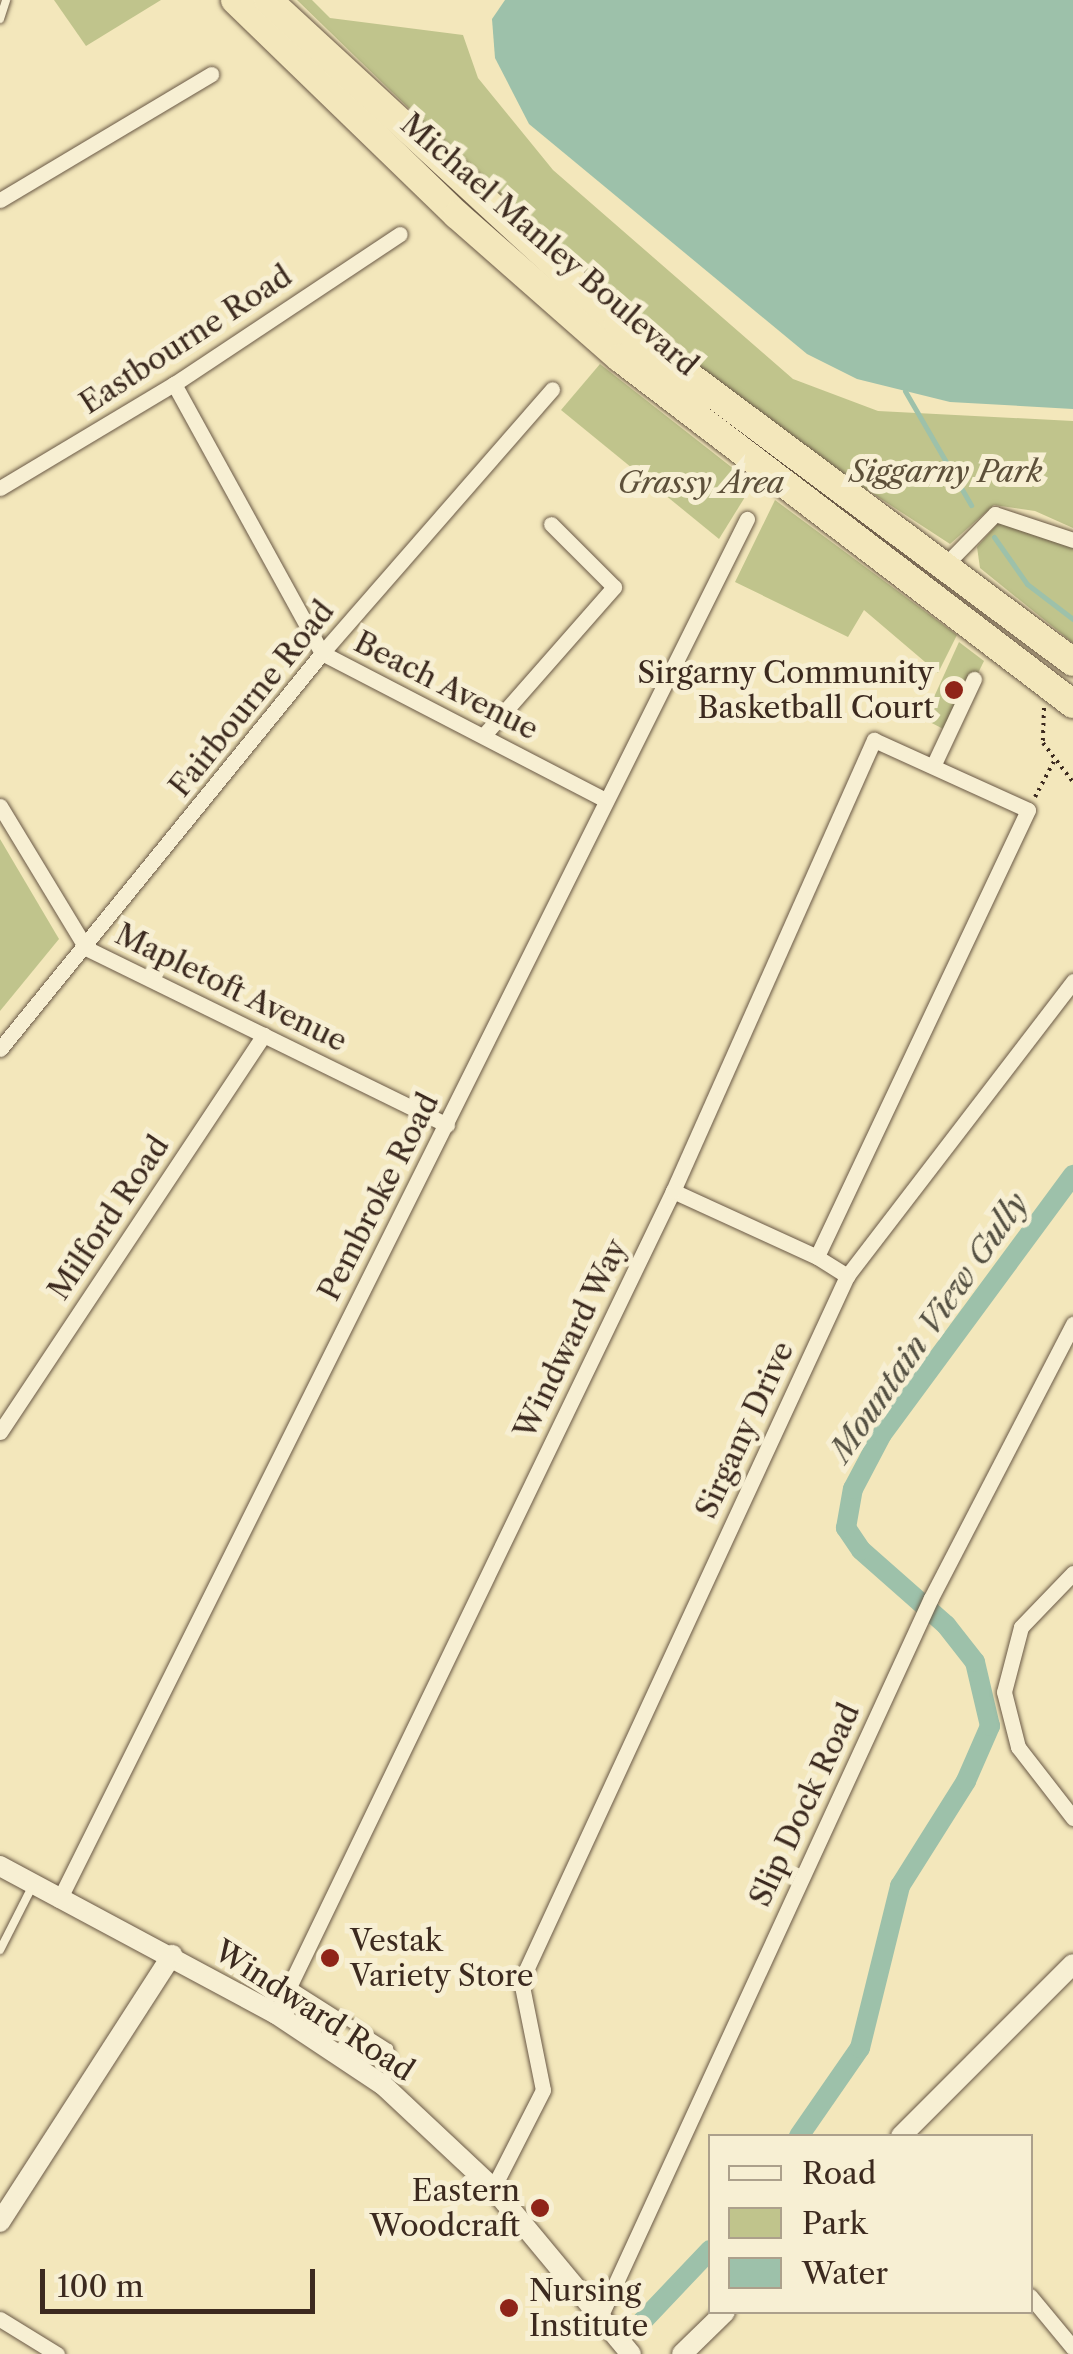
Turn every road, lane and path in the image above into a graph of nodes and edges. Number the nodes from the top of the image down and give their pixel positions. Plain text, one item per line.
1 (6, 0) edge
2 (235, 0) edge
3 (268, 0) edge
4 (0, 19) edge
5 (212, 74) dead end
6 (0, 200) edge
7 (400, 234) dead end
8 (174, 384) junction
9 (552, 388) dead end
10 (0, 488) edge
11 (748, 519) dead end
12 (550, 524) dead end
13 (1073, 540) edge
14 (946, 564) junction
15 (322, 653) junction
16 (1073, 662) edge
17 (974, 680) dead end
18 (1046, 681) junction
19 (1073, 704) edge
20 (484, 735) junction
21 (1054, 762) junction
22 (934, 764) junction
23 (1073, 782) edge
24 (604, 800) junction
25 (0, 806) edge
26 (1028, 810) junction
27 (86, 948) junction
28 (1073, 980) edge
29 (264, 1036) junction
30 (0, 1049) edge
31 (447, 1125) junction
32 (672, 1191) junction
33 (817, 1257) junction
34 (847, 1276) junction
35 (1073, 1324) edge
36 (0, 1432) edge
37 (1073, 1573) edge
38 (1073, 1818) edge
39 (0, 1866) edge
40 (32, 1887) junction
41 (59, 1900) junction
42 (0, 1950) edge
43 (172, 1955) junction
44 (1073, 1964) edge
45 (290, 1985) junction
46 (276, 2014) junction
47 (383, 2085) junction
48 (903, 2134) edge
49 (493, 2188) junction
50 (0, 2222) edge
51 (1033, 2300) edge
52 (723, 2314) edge
53 (601, 2315) junction
54 (0, 2319) edge
55 (1073, 2348) edge
56 (57, 2354) edge
57 (630, 2354) edge
58 (682, 2354) edge

1 - 4 lane
2 - 18 highway, Michael Manley Boulevard
3 - 14 highway, Michael Manley Boulevard
5 - 6 street
7 - 8 street, Eastbourne Road
8 - 10 street, Eastbourne Road
8 - 15 street, Beach Avenue
9 - 15 street, Fairbourne Road
11 - 24 street, Pembroke Road
12 - 20 street
13 - 14 street
14 - 16 highway, Michael Manley Boulevard
15 - 20 street, Beach Avenue
15 - 27 street, Fairbourne Road
17 - 22 street
18 - 19 highway, Michael Manley Boulevard
18 - 21 path
20 - 24 street, Beach Avenue
21 - 23 path
21 - 26 path
22 - 26 street
22 - 32 street, Windward Way
24 - 31 street, Pembroke Road
25 - 27 street, Mapletoft Avenue
26 - 33 street
27 - 29 street, Mapletoft Avenue
27 - 30 street, Fairbourne Road
28 - 34 street, Sirgany Drive
29 - 31 street, Mapletoft Avenue
29 - 36 street, Milford Road
31 - 41 street, Pembroke Road
32 - 33 street
32 - 45 street, Windward Way
33 - 34 street
34 - 49 street, Sirgany Drive
35 - 53 street, Slip Dock Road
37 - 38 street
39 - 40 main road, Windward Road
40 - 41 main road, Windward Road
40 - 42 lane
41 - 43 main road, Windward Road
43 - 46 main road, Windward Road
43 - 50 main road
44 - 48 main road
45 - 46 street, Windward Way
45 - 47 lane
46 - 47 main road, Windward Road
47 - 49 main road, Windward Road
49 - 53 main road, Windward Road
51 - 55 street
52 - 58 main road
53 - 57 main road, Windward Road
54 - 56 street

